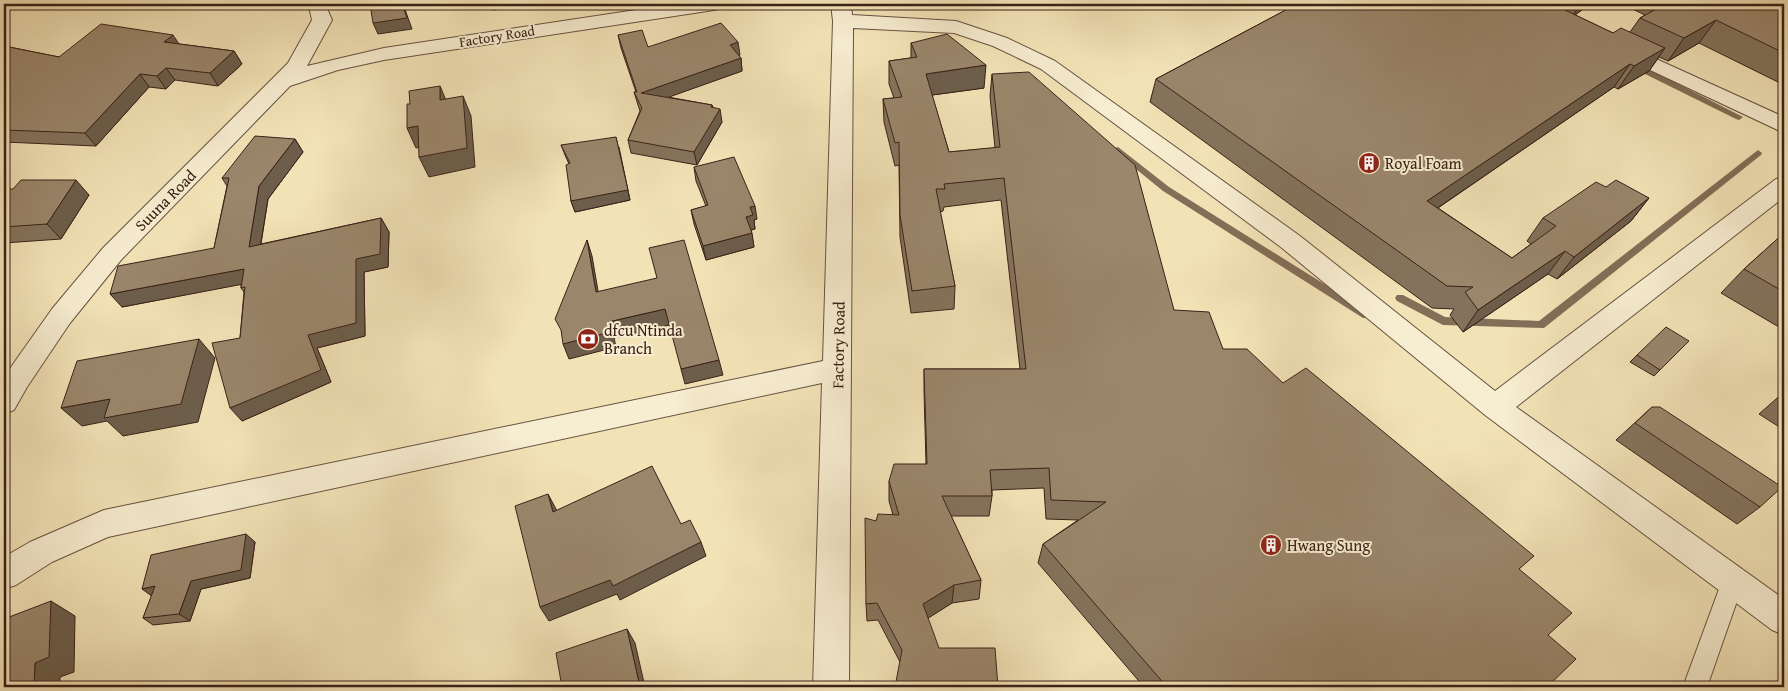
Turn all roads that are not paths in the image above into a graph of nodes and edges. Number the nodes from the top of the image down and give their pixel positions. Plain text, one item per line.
1 (315, 4) edge
2 (714, 4) edge
3 (842, 13) edge
4 (1606, 42) edge
5 (283, 81) junction
6 (1784, 126) edge
7 (1784, 185) edge
8 (838, 369) junction
9 (4, 402) edge
10 (1495, 408) junction
11 (4, 574) edge
12 (1733, 581) junction
13 (1784, 619) edge
14 (831, 687) edge
15 (1694, 687) edge

1 - 5 street, Suuna Road
2 - 5 street, Factory Road
3 - 8 street, Factory Road
3 - 10 street
4 - 6 street
5 - 9 street, Suuna Road
7 - 10 street
8 - 11 street
8 - 14 street, Factory Road
10 - 12 street
12 - 13 street
12 - 15 lane

